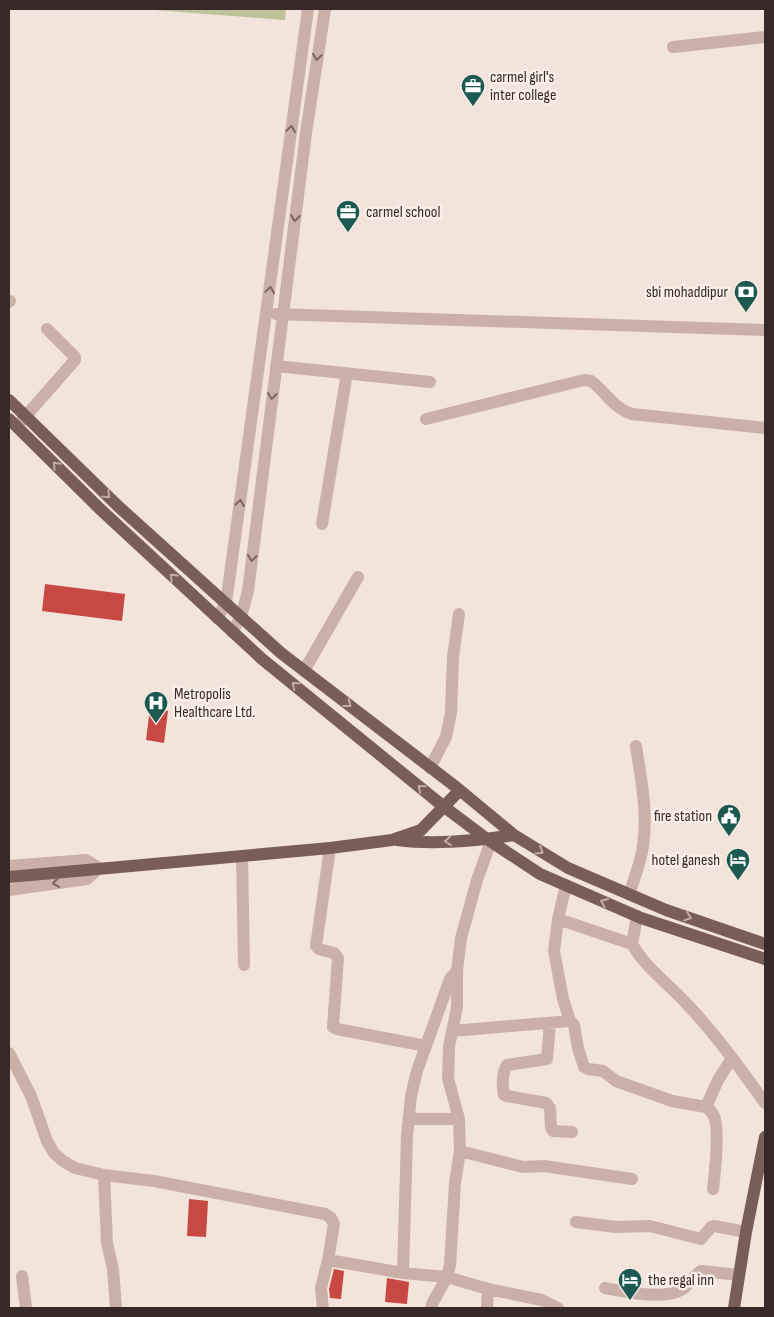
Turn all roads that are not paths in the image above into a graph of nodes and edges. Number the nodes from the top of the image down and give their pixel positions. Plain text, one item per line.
1 (308, 9) edge
2 (324, 9) edge
3 (765, 37) edge
4 (673, 47) dead end
5 (266, 314) junction
6 (283, 314) junction
7 (47, 329) dead end
8 (765, 330) edge
9 (276, 366) junction
10 (347, 374) junction
11 (430, 382) dead end
12 (9, 400) edge
13 (26, 417) junction
14 (426, 419) dead end
15 (13, 423) edge
16 (765, 428) edge
17 (322, 524) dead end
18 (358, 577) dead end
19 (226, 603) junction
20 (459, 614) dead end
21 (241, 617) junction
22 (217, 618) junction
23 (232, 632) junction
24 (304, 671) junction
25 (636, 746) dead end
26 (430, 768) junction
27 (459, 791) junction
28 (443, 806) junction
29 (514, 835) junction
30 (392, 840) junction
31 (489, 840) junction
32 (330, 848) junction
33 (242, 856) junction
34 (9, 866) edge
35 (99, 868) junction
36 (9, 878) edge
37 (566, 885) junction
38 (9, 890) edge
39 (629, 894) junction
40 (637, 916) junction
41 (558, 919) junction
42 (632, 944) junction
43 (765, 944) edge
44 (765, 959) edge
45 (244, 965) dead end
46 (457, 971) junction
47 (570, 1021) junction
48 (550, 1022) junction
49 (452, 1031) junction
50 (426, 1046) junction
51 (9, 1053) edge
52 (732, 1058) junction
53 (765, 1103) edge
54 (706, 1107) junction
55 (409, 1118) junction
56 (459, 1119) junction
57 (572, 1132) dead end
58 (765, 1137) edge
59 (460, 1151) junction
60 (104, 1175) junction
61 (632, 1179) dead end
62 (713, 1189) dead end
63 (576, 1222) dead end
64 (746, 1232) junction
65 (328, 1260) junction
66 (404, 1273) junction
67 (740, 1275) junction
68 (22, 1276) dead end
69 (447, 1278) junction
70 (605, 1288) dead end
71 (488, 1289) junction
72 (26, 1308) edge
73 (116, 1308) edge
74 (323, 1308) edge
75 (431, 1308) edge
76 (487, 1308) edge
77 (558, 1308) edge
78 (734, 1308) edge

5 -> 1 street
2 -> 6 street
3 - 4 street
5 - 6 street
19 -> 5 street
6 - 8 street
6 - 9 street
7 - 13 street
9 - 10 street
9 -> 21 street
10 - 11 street
10 - 17 street
12 - 13 main road
13 - 15 street
13 -> 19 main road
14 - 16 street
22 -> 15 main road
18 - 24 street
19 - 21 main road
19 - 22 street
20 - 26 street
21 - 23 street
21 - 24 main road
22 - 23 main road
28 -> 23 main road
24 -> 26 main road
25 - 39 street
26 - 27 main road
27 - 28 main road
27 - 29 main road
28 - 30 main road
28 - 31 main road
29 - 31 main road
29 -> 39 main road
31 -> 30 main road
30 - 32 main road
31 - 37 main road
31 - 46 street
32 - 33 main road
32 - 50 street
33 - 35 main road
33 - 45 street
34 - 35 street
35 - 36 main road
35 -> 38 street
40 -> 37 main road
37 - 41 street
39 -> 43 main road
40 - 42 street
40 - 44 main road
41 - 42 street
41 - 47 street
42 - 52 street
46 - 49 street
46 - 50 street
47 - 48 street
47 - 54 street
48 - 49 street
48 - 57 street
49 - 56 street
50 - 55 street
51 - 60 street
52 - 53 street
52 - 54 street
54 - 62 street
55 - 56 street
55 - 66 street
56 - 59 street
58 - 64 main road
59 - 61 street
59 - 69 street
60 - 65 street
60 - 73 street
63 - 64 street
64 - 67 main road
65 - 66 street
65 - 74 street
66 - 69 street
67 - 70 street
67 - 78 main road
68 - 72 street
69 - 71 street
69 - 75 street
71 - 76 street
71 - 77 street

